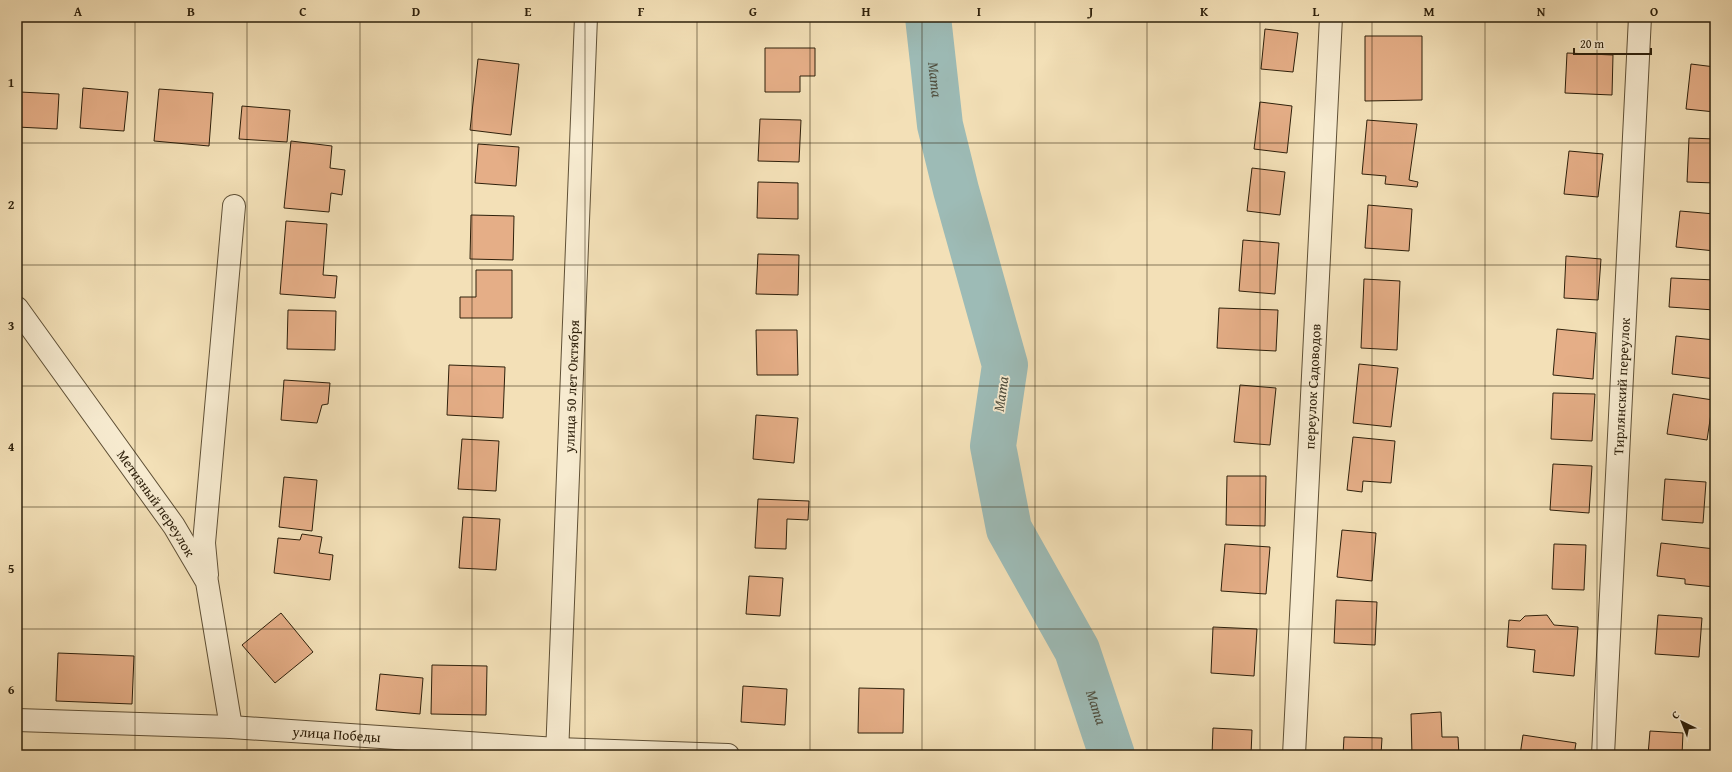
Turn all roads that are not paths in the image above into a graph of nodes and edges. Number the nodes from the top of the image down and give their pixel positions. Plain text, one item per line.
1 (586, 17) edge
2 (1331, 17) edge
3 (1640, 17) edge
4 (234, 206) dead end
5 (17, 308) edge
6 (207, 582) junction
7 (17, 720) edge
8 (231, 727) junction
9 (557, 752) edge
10 (728, 755) edge
11 (1294, 755) edge
12 (1603, 755) edge

1 - 9 street, улица 50 лет Октября
2 - 11 street, переулок Садоводов
3 - 12 street, Тирлянский переулок
4 - 6 street
5 - 6 street, Метизный переулок
6 - 8 street, Метизный переулок
7 - 8 street, улица Победы
8 - 9 street, улица Победы
9 - 10 street, улица Победы

